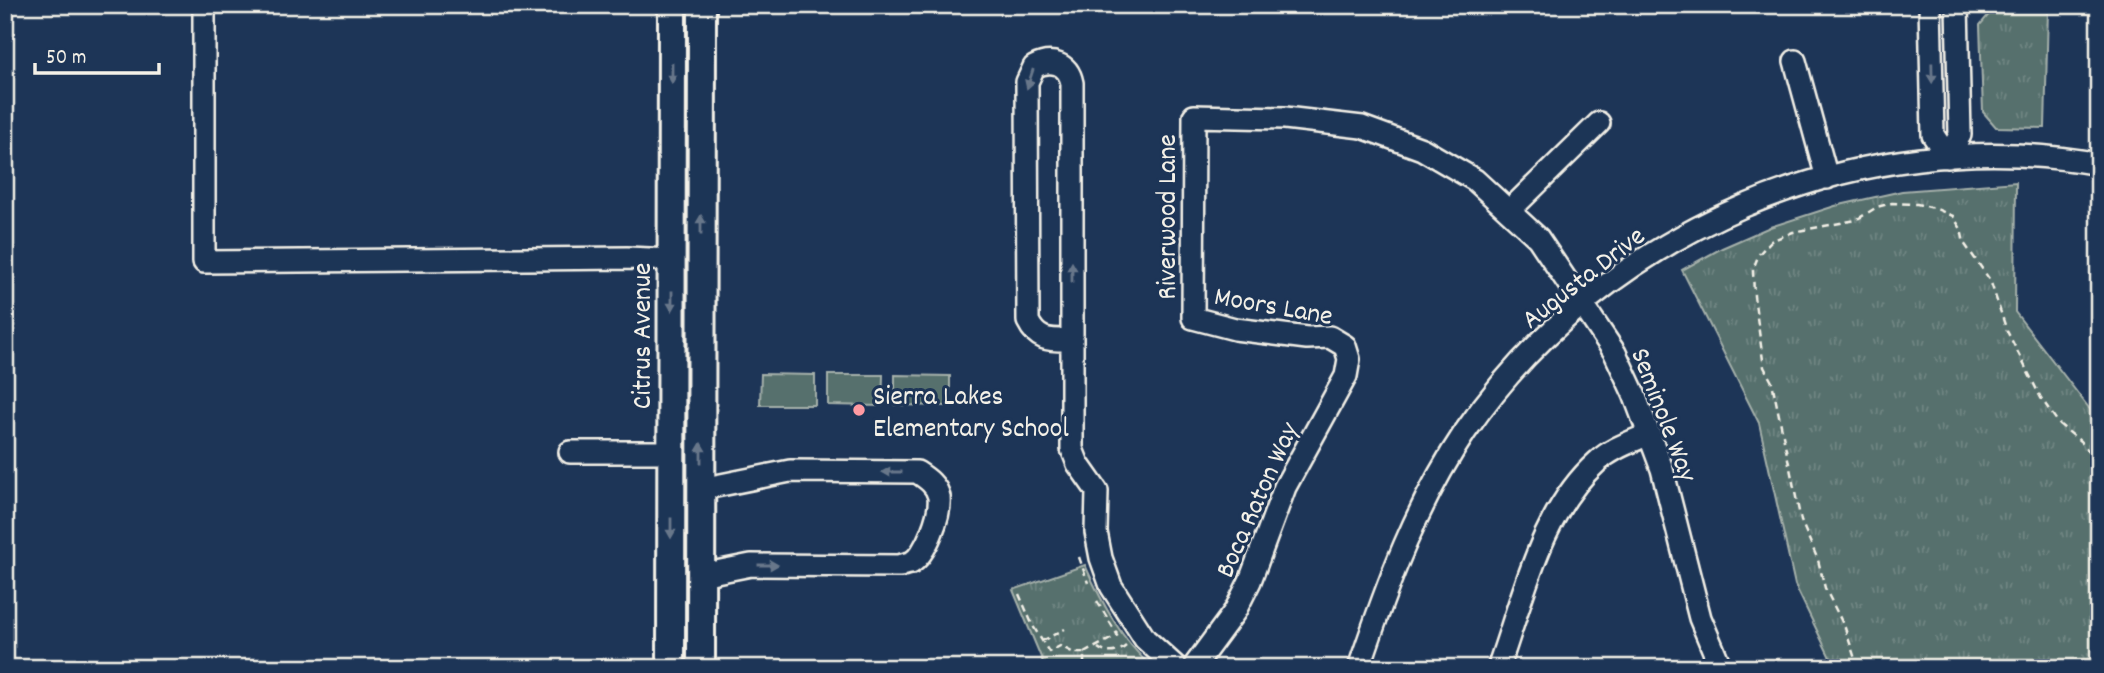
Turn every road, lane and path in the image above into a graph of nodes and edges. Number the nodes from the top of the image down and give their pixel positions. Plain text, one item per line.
1 (170, 5) edge
2 (672, 5) edge
3 (702, 5) edge
4 (1930, 5) edge
5 (1957, 5) edge
6 (196, 7) edge
7 (1795, 61) dead end
8 (1194, 116) joint
9 (1599, 123) dead end
10 (1948, 157) junction
11 (2099, 164) edge
12 (1826, 178) junction
13 (1510, 210) junction
14 (672, 260) junction
15 (1583, 306) junction
16 (1193, 318) joint
17 (1072, 340) junction
18 (1345, 346) joint
19 (1649, 434) junction
20 (570, 452) dead end
21 (671, 452) junction
22 (2099, 463) edge
23 (701, 489) junction
24 (701, 575) junction
25 (1019, 594) dead end
26 (1065, 629) dead end
27 (1042, 641) junction
28 (1126, 646) junction
29 (1096, 647) junction
30 (1132, 652) dead end
31 (1084, 653) junction
32 (671, 668) edge
33 (701, 668) edge
34 (1084, 668) edge
35 (1177, 668) edge
36 (1193, 668) edge
37 (1359, 668) edge
38 (1498, 668) edge
39 (1721, 668) edge
40 (1858, 668) edge

1 - 6 path
2 -> 14 main road, Citrus Avenue
23 -> 3 main road
4 -> 10 street
5 - 10 street
6 - 14 street
7 - 12 street
8 - 13 street, Seminole Way
8 - 16 street, Riverwood Lane
9 - 13 street
10 - 11 street, Augusta Drive
10 - 12 street, Augusta Drive
12 - 15 street, Augusta Drive
13 - 15 street, Seminole Way
14 -> 21 main road, Citrus Avenue
15 - 19 street, Seminole Way
15 - 37 street, Augusta Drive
16 - 18 street, Moors Lane
17 -> 17 street
17 - 35 street
18 - 36 street, Boca Raton Way
19 - 38 street
19 - 39 street, Seminole Way
20 - 21 street
21 -> 32 main road, Citrus Avenue
22 - 40 path
23 - 24 main road
24 -> 23 street
24 - 33 main road
25 - 27 path
26 - 27 path
27 - 31 path
28 - 29 path
28 - 29 path
28 - 30 path
29 - 31 path
31 - 34 path

